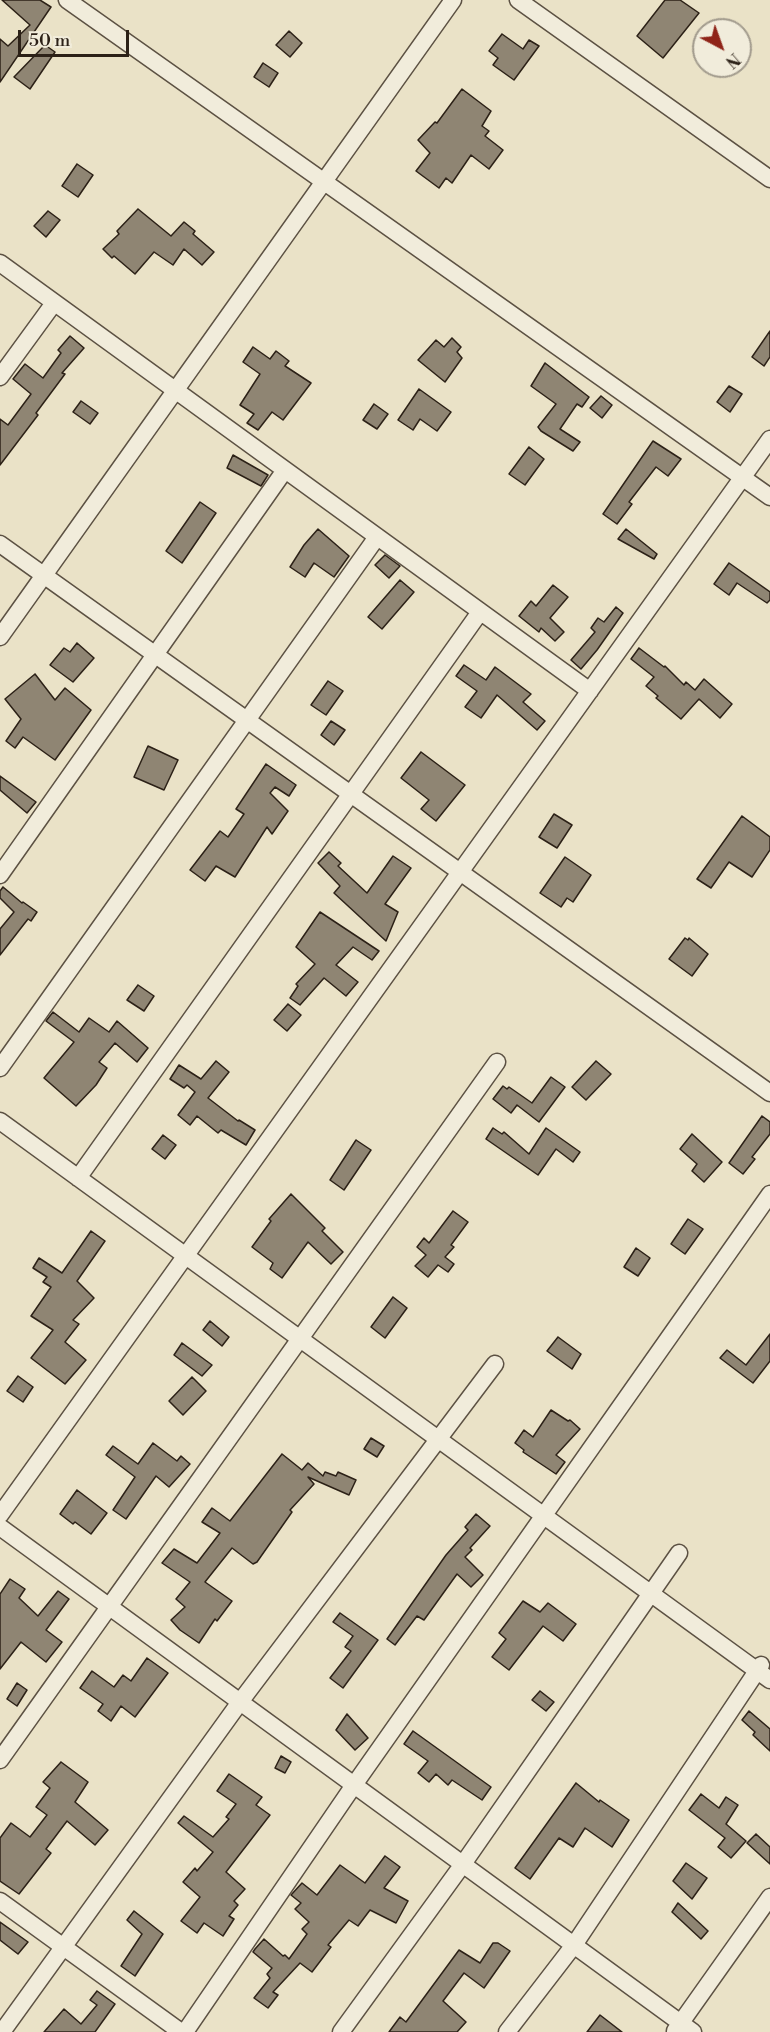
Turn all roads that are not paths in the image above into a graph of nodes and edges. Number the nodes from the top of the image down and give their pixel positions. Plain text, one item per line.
1 (67, 0) edge
2 (453, 0) edge
3 (518, 0) edge
4 (770, 179) edge
5 (324, 181) junction
6 (0, 263) edge
7 (54, 303) junction
8 (0, 376) edge
9 (175, 390) junction
10 (770, 439) edge
11 (285, 470) junction
12 (743, 477) junction
13 (770, 497) edge
14 (377, 537) junction
15 (0, 544) edge
16 (44, 575) junction
17 (480, 612) junction
18 (0, 637) edge
19 (155, 654) junction
20 (590, 691) junction
21 (247, 719) junction
22 (351, 793) junction
23 (461, 871) junction
24 (0, 875) edge
25 (497, 1062) dead end
26 (0, 1068) edge
27 (770, 1093) edge
28 (0, 1121) edge
29 (78, 1178) junction
30 (770, 1194) edge
31 (185, 1256) junction
32 (301, 1339) junction
33 (495, 1364) dead end
34 (438, 1439) junction
35 (0, 1515) edge
36 (544, 1516) junction
37 (0, 1527) edge
38 (679, 1553) dead end
39 (651, 1594) junction
40 (110, 1607) junction
41 (763, 1672) edge
42 (240, 1702) junction
43 (0, 1760) edge
44 (354, 1785) junction
45 (463, 1864) junction
46 (770, 1897) edge
47 (0, 1901) edge
48 (574, 1945) junction
49 (62, 1946) junction
50 (683, 2029) edge
51 (2, 2032) edge
52 (183, 2032) edge
53 (341, 2032) edge
54 (507, 2032) edge

1 - 5 street
2 - 5 street
3 - 4 street
5 - 9 street
5 - 12 street
6 - 7 street
7 - 8 street
7 - 9 street
9 - 11 street
9 - 16 street
10 - 12 street
11 - 14 street
11 - 19 street
12 - 13 street
12 - 20 street
14 - 17 street
14 - 21 street
15 - 16 street
16 - 18 street
16 - 19 street
17 - 20 street
17 - 22 street
19 - 21 street
19 - 24 street
20 - 23 street
21 - 22 street
21 - 26 street
22 - 23 street
22 - 29 street
23 - 27 street
23 - 31 street
25 - 32 street
28 - 29 street
29 - 31 street
30 - 36 street
31 - 32 street
31 - 35 street
32 - 34 street
32 - 40 street
33 - 34 street
34 - 36 street
34 - 42 street
36 - 39 street
36 - 44 street
37 - 40 street
38 - 39 street
39 - 41 street
39 - 45 street
40 - 42 street
40 - 43 street
41 - 48 street
42 - 44 street
42 - 49 street
44 - 45 street
44 - 52 street
45 - 48 street
45 - 53 street
46 - 50 street
47 - 49 street
48 - 50 street
48 - 54 street
49 - 51 street
49 - 52 street

